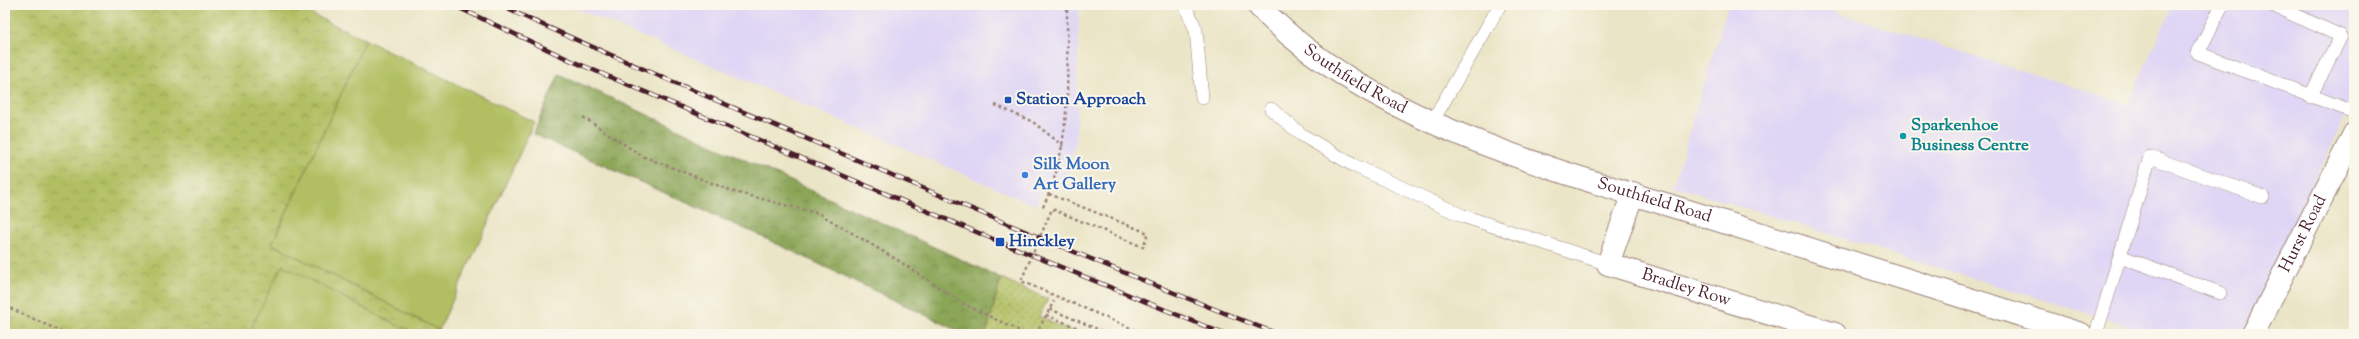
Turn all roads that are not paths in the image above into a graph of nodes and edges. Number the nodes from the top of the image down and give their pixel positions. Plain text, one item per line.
1 (1187, 5) edge
2 (1258, 5) edge
3 (1500, 5) edge
4 (2222, 5) edge
5 (2272, 5) edge
6 (2310, 97) junction
7 (1202, 98) dead end
8 (1271, 109) dead end
9 (2354, 112) edge
10 (1432, 122) junction
11 (2354, 134) edge
12 (1633, 193) junction
13 (2263, 196) dead end
14 (2120, 256) junction
15 (1608, 264) junction
16 (2220, 292) dead end
17 (1835, 334) edge
18 (2081, 334) edge
19 (2096, 334) edge
20 (2253, 334) edge

1 - 7 lane
2 - 10 main road, Southfield Road
3 - 10 lane
4 - 6 lane
5 - 6 lane
6 - 9 lane
8 - 15 lane
10 - 12 main road, Southfield Road
11 - 20 main road, Hurst Road
12 - 15 main road
12 - 18 main road, Southfield Road
13 - 14 lane
14 - 16 lane
14 - 19 lane
15 - 17 main road, Bradley Row

